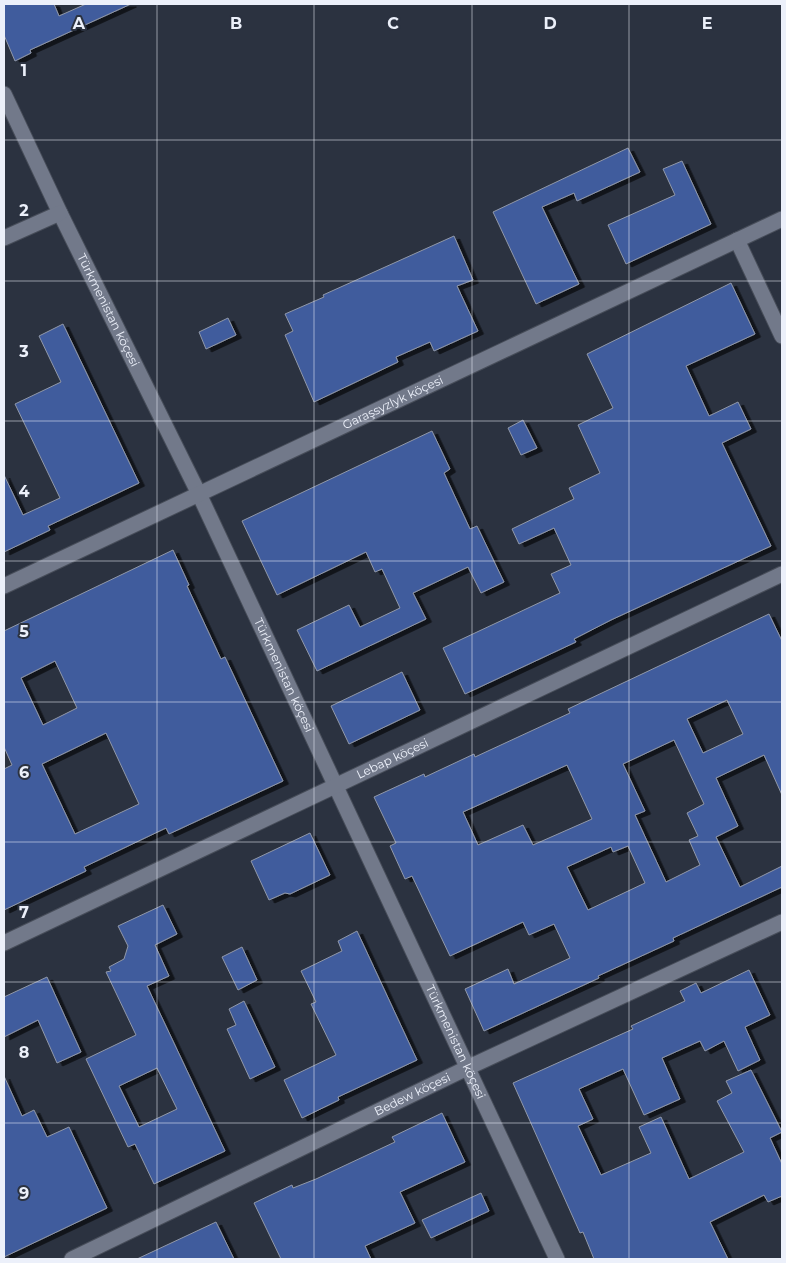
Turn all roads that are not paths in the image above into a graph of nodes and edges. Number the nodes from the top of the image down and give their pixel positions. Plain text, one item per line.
1 (4, 94) edge
2 (60, 213) junction
3 (782, 219) edge
4 (4, 238) edge
5 (737, 240) junction
6 (782, 336) edge
7 (199, 494) junction
8 (782, 574) edge
9 (4, 586) edge
10 (335, 787) junction
11 (782, 922) edge
12 (4, 944) edge
13 (467, 1068) junction
14 (72, 1259) edge
15 (557, 1259) edge

1 - 2 street, Türkmenistan köçesi
2 - 4 street
2 - 7 street, Türkmenistan köçesi
3 - 5 street, Garaşsyzlyk köçesi
5 - 6 street
5 - 7 street, Garaşsyzlyk köçesi
7 - 9 street, Garaşsyzlyk köçesi
7 - 10 street, Türkmenistan köçesi
8 - 10 street, Lebap köçesi
10 - 12 street, Lebap köçesi
10 - 13 street, Türkmenistan köçesi
11 - 13 street, Bedew köçesi
13 - 14 street, Bedew köçesi
13 - 15 street, Türkmenistan köçesi

